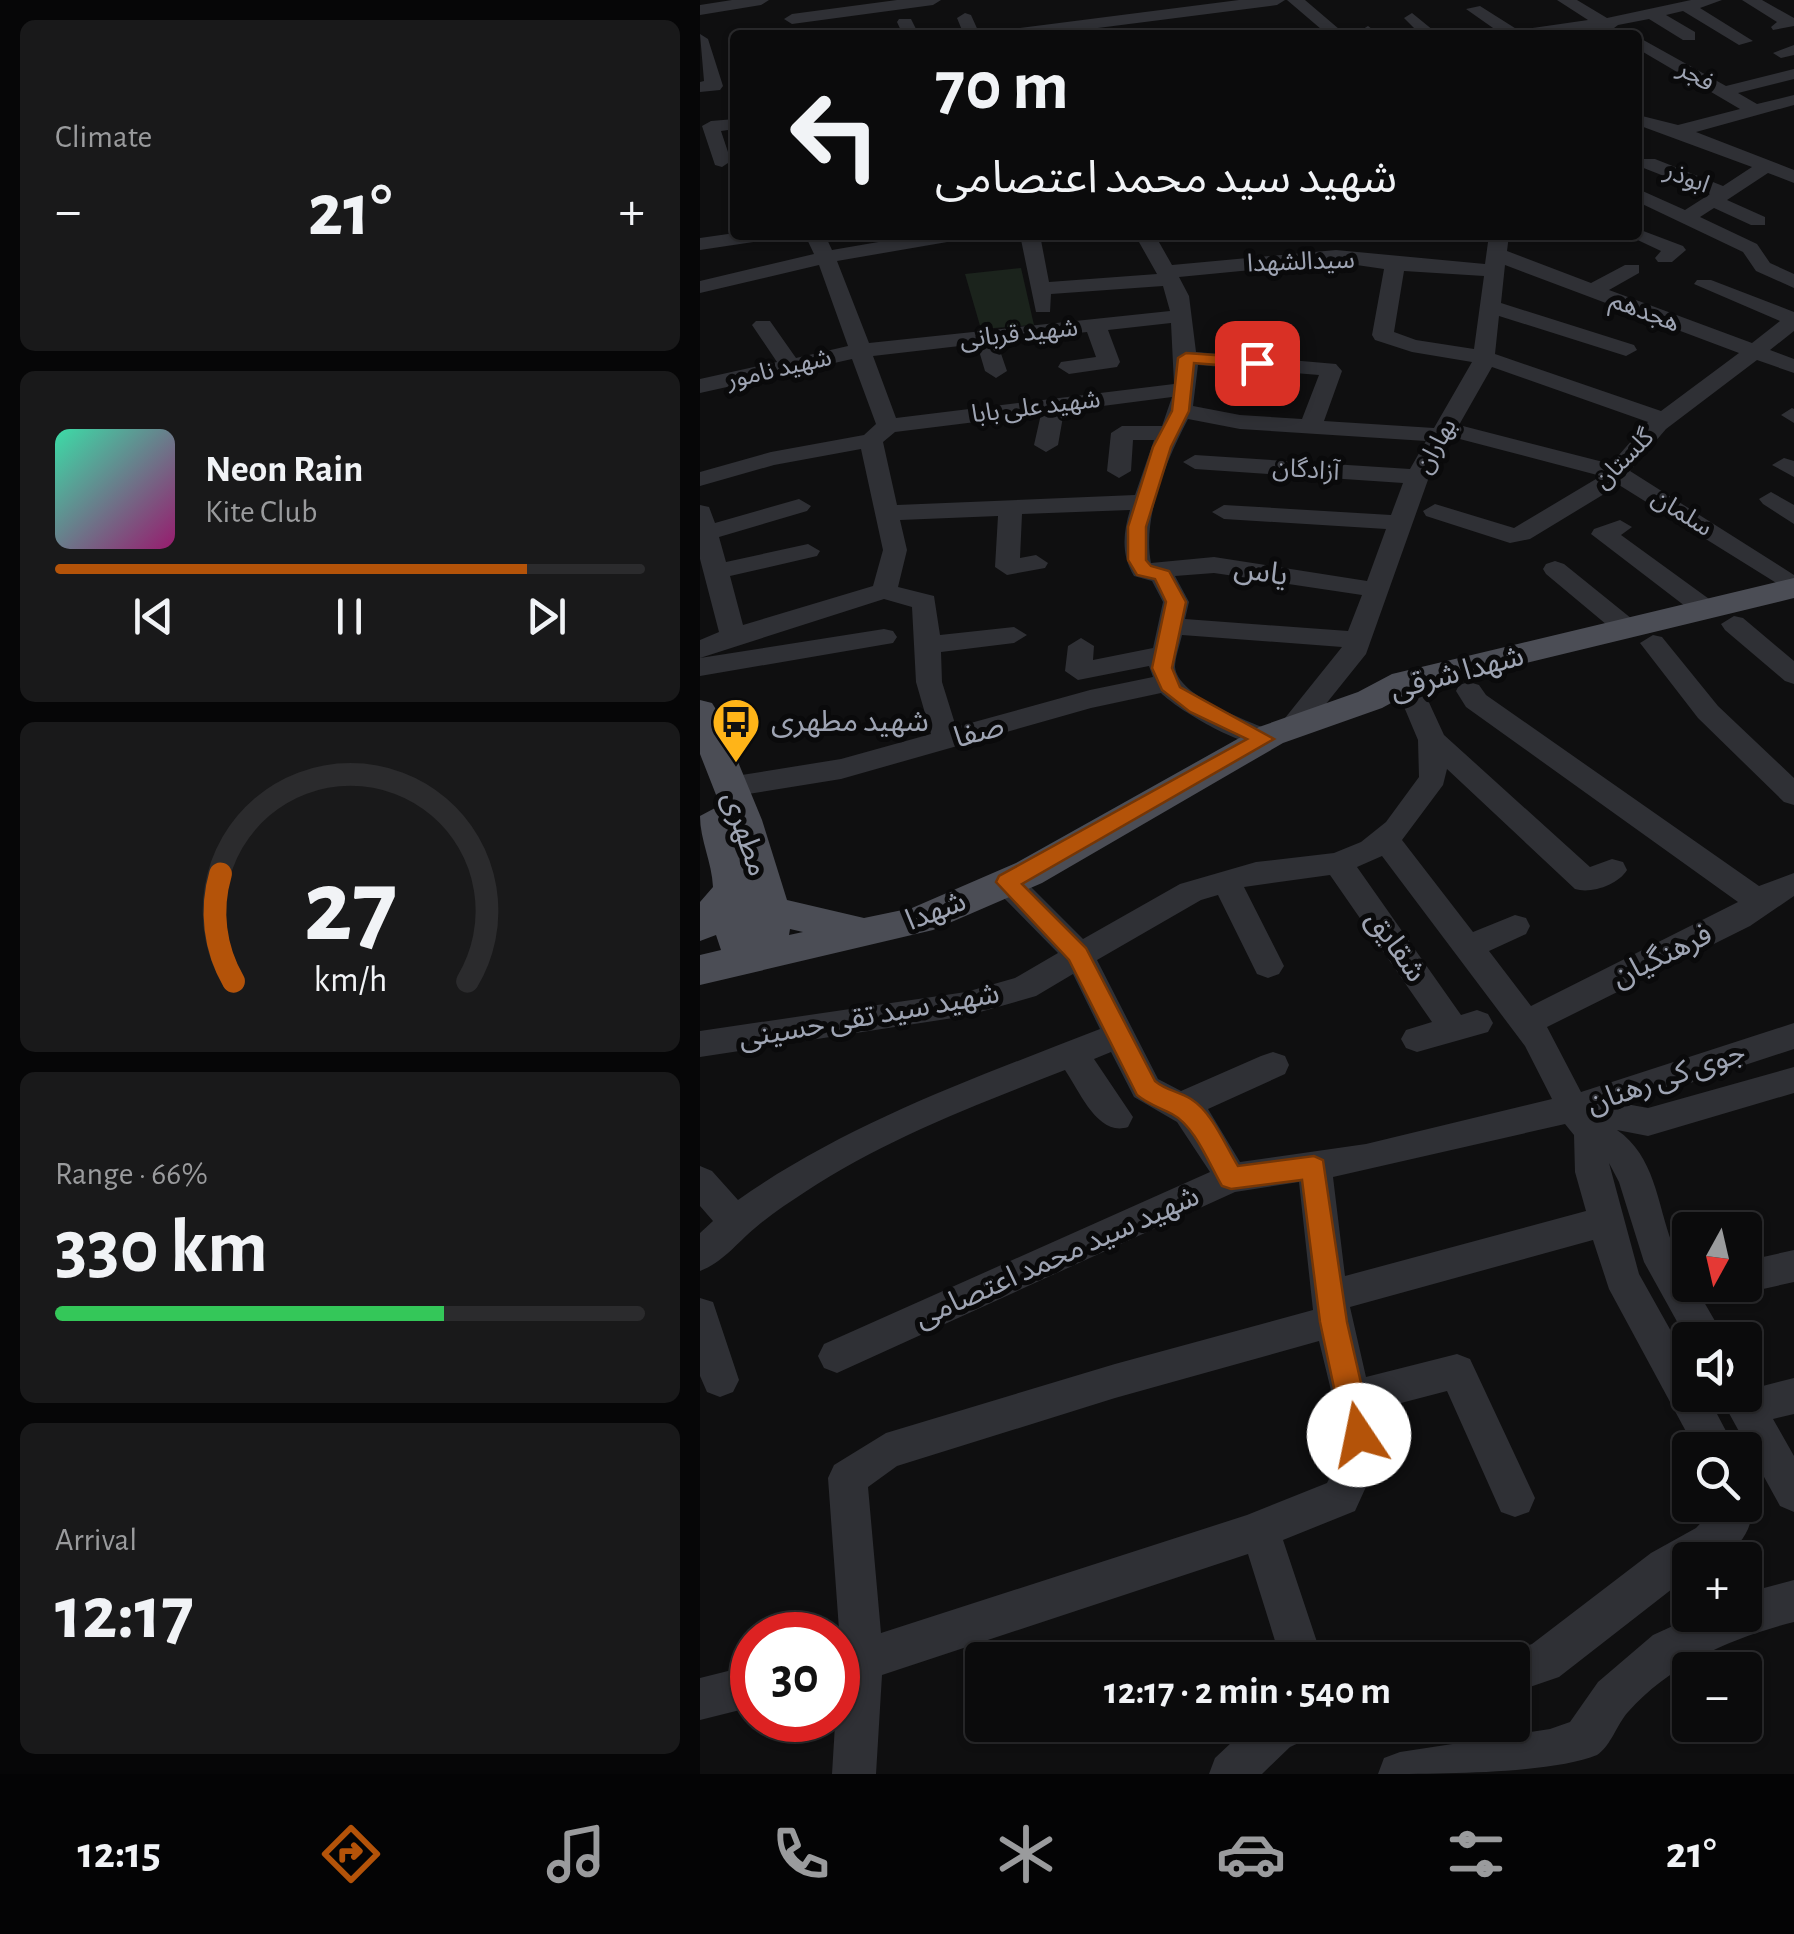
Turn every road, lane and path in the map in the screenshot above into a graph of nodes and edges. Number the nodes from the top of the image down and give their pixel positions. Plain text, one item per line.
1 (933, 0) edge
2 (1087, 0) edge
3 (1277, 0) edge
4 (1295, 0) edge
5 (1565, 0) edge
6 (1714, 0) edge
7 (1750, 0) edge
8 (725, 3) edge
9 (1057, 3) dead end
10 (756, 5) edge
11 (1686, 6) junction
12 (1474, 9) dead end
13 (700, 10) edge
14 (1206, 11) edge
15 (841, 12) junction
16 (1347, 12) dead end
17 (1651, 13) junction
18 (1316, 17) junction
19 (792, 18) dead end
20 (965, 18) dead end
21 (1412, 18) dead end
22 (1605, 22) junction
23 (700, 26) edge
24 (1074, 26) junction
25 (1780, 26) dead end
26 (1108, 29) edge
27 (849, 30) dead end
28 (970, 30) edge
29 (1043, 30) edge
30 (1332, 30) edge
31 (1425, 30) edge
32 (1508, 30) edge
33 (1550, 30) edge
34 (1618, 30) edge
35 (1688, 36) dead end
36 (700, 39) edge
37 (1745, 41) dead end
38 (1642, 44) edge
39 (708, 74) edge
40 (1794, 74) edge
41 (1723, 92) junction
42 (1794, 100) edge
43 (1754, 110) junction
44 (1642, 121) edge
45 (730, 124) edge
46 (1678, 131) junction
47 (729, 160) edge
48 (1648, 163) dead end
49 (700, 164) edge
50 (1766, 166) junction
51 (1794, 177) edge
52 (1719, 196) junction
53 (1642, 197) edge
54 (1686, 218) junction
55 (1758, 221) dead end
56 (1642, 237) edge
57 (730, 240) edge
58 (818, 240) edge
59 (1031, 240) edge
60 (1148, 240) edge
61 (1369, 240) edge
62 (885, 241) edge
63 (700, 244) edge
64 (1498, 254) edge
65 (826, 257) junction
66 (1664, 258) dead end
67 (1367, 259) junction
68 (1395, 264) junction
69 (1632, 269) dead end
70 (1168, 276) junction
71 (1794, 282) edge
72 (1704, 284) dead end
73 (700, 286) edge
74 (1040, 289) junction
75 (1591, 291) junction
76 (1493, 307) junction
77 (1182, 316) junction
78 (1794, 320) edge
79 (763, 325) dead end
80 (1096, 326) junction
81 (1048, 331) junction
82 (985, 337) junction
83 (1626, 350) dead end
84 (858, 351) junction
85 (1751, 352) junction
86 (1484, 357) junction
87 (1186, 358) junction
88 (790, 366) junction
89 (1794, 366) edge
90 (1069, 367) dead end
91 (996, 371) dead end
92 (700, 386) edge
93 (1054, 404) junction
94 (1178, 411) junction
95 (1664, 420) junction
96 (1310, 428) junction
97 (1443, 432) junction
98 (879, 433) junction
99 (762, 435) dead end
100 (1046, 445) dead end
101 (771, 459) junction
102 (1195, 462) dead end
103 (1119, 471) dead end
104 (1615, 472) junction
105 (1416, 478) junction
106 (700, 479) edge
107 (1771, 499) dead end
108 (1144, 502) junction
109 (799, 506) dead end
110 (1010, 508) junction
111 (1435, 511) dead end
112 (1224, 512) dead end
113 (888, 513) junction
114 (1794, 517) edge
115 (703, 522) edge
116 (1402, 523) junction
117 (1620, 527) dead end
118 (808, 550) dead end
119 (1036, 563) dead end
120 (1556, 568) dead end
121 (1144, 570) junction
122 (716, 572) junction
123 (1794, 588) edge
124 (1378, 590) junction
125 (884, 592) junction
126 (1794, 610) edge
127 (1720, 617) junction
128 (1171, 626) junction
129 (1014, 635) dead end
130 (732, 636) junction
131 (1641, 636) junction
132 (884, 637) dead end
133 (927, 645) junction
134 (1081, 646) dead end
135 (1356, 647) junction
136 (700, 650) edge
137 (1165, 654) junction
138 (700, 668) edge
139 (1794, 676) edge
140 (1168, 683) junction
141 (1469, 690) junction
142 (1370, 700) junction
143 (1416, 702) junction
144 (700, 711) edge
145 (1277, 733) junction
146 (1432, 740) junction
147 (947, 742) junction
148 (714, 784) edge
149 (1794, 795) edge
150 (1385, 838) junction
151 (1338, 863) junction
152 (1612, 870) dead end
153 (1007, 882) junction
154 (1226, 882) junction
155 (734, 888) junction
156 (1775, 892) edge
157 (770, 910) junction
158 (1794, 916) edge
159 (1514, 926) dead end
160 (700, 927) edge
161 (872, 933) junction
162 (1467, 948) junction
163 (1078, 954) junction
164 (753, 960) junction
165 (1268, 966) dead end
166 (700, 970) edge
167 (1525, 1023) junction
168 (1118, 1036) junction
169 (1794, 1036) edge
170 (1418, 1039) dead end
171 (700, 1044) edge
172 (1072, 1054) junction
173 (1274, 1065) dead end
174 (1794, 1080) edge
175 (1181, 1106) junction
176 (1116, 1117) dead end
177 (1582, 1120) junction
178 (1314, 1167) junction
179 (1231, 1178) junction
180 (700, 1181) edge
181 (734, 1220) junction
182 (1606, 1221) junction
183 (700, 1255) edge
184 (1672, 1265) edge
185 (1794, 1266) edge
186 (1762, 1273) edge
187 (1332, 1309) junction
188 (700, 1314) edge
189 (836, 1356) dead end
190 (720, 1380) dead end
191 (1794, 1396) edge
192 (1352, 1398) junction
193 (1762, 1400) edge
194 (1748, 1412) edge
195 (1706, 1432) edge
196 (1794, 1493) edge
197 (1515, 1498) dead end
198 (1729, 1522) edge
199 (1260, 1530) junction
200 (1794, 1601) edge
201 (1762, 1610) edge
202 (849, 1612) edge
203 (1707, 1632) edge
204 (1296, 1642) edge
205 (860, 1658) edge
206 (1530, 1666) edge
207 (730, 1692) edge
208 (700, 1699) edge
209 (853, 1742) edge
210 (1264, 1742) edge
211 (854, 1774) edge
212 (1231, 1774) edge
213 (1400, 1774) edge

1 - 15 street
2 - 26 street
3 - 14 street
4 - 18 street
5 - 22 street
6 - 11 street
7 - 25 street
8 - 10 street
8 - 13 street
9 - 24 street
10 - 23 street
11 - 17 street
11 - 37 street
12 - 32 street
14 - 26 street
15 - 19 street
15 - 27 street
16 - 18 street
17 - 22 street
17 - 35 street
18 - 30 street
20 - 28 street
21 - 31 street
22 - 33 street
22 - 34 street
24 - 26 street
24 - 29 street
36 - 39 street
38 - 41 street, فجر
40 - 41 street
41 - 43 street, فجر
42 - 43 street
43 - 46 street
44 - 46 street
45 - 47 street
46 - 50 street
47 - 49 street
48 - 52 street, ابوذر
50 - 51 street
50 - 52 street, ابوذر
52 - 54 street, ابوذر
52 - 55 street
53 - 54 street
54 - 71 street
56 - 66 street
57 - 63 street
58 - 65 street
59 - 74 street
60 - 70 street
61 - 67 street
62 - 65 street
64 - 68 street, سیدالشهدا
64 - 75 street, هجدهم
64 - 76 street, بهاران
65 - 73 street
65 - 84 street
67 - 68 street, سیدالشهدا
67 - 70 street, سیدالشهدا
68 - 86 street
69 - 75 street
70 - 74 street, سیدالشهدا
70 - 77 street
72 - 78 street
74 - 81 street
75 - 85 street, هجدهم
76 - 83 street
76 - 86 street, بهاران
77 - 80 street, شهید قربانی
77 - 87 street
78 - 85 street, گلستان
79 - 88 street
80 - 81 street, شهید قربانی
80 - 90 street
81 - 82 street, شهید قربانی
82 - 84 street, شهید قربانی
82 - 91 street
84 - 88 street, شهید نامور
84 - 98 street
85 - 89 street, هجدهم
85 - 95 street, گلستان
86 - 95 street
86 - 97 street, بهاران
87 - 94 street
87 - 96 street
88 - 92 street, شهید نامور
93 - 94 street, شهید علی بابا
93 - 98 street, شهید علی بابا
93 - 100 street
94 - 96 street, سلمان
94 - 103 street
94 - 108 street
95 - 104 street, گلستان
96 - 97 street, سلمان
97 - 104 street, سلمان
97 - 105 street, بهاران
98 - 101 street, شهید علی بابا
98 - 113 street
99 - 101 street
101 - 106 street, شهید علی بابا
102 - 105 street, آزادگان
104 - 111 street, گلستان
104 - 123 street, سلمان
105 - 116 street, بهاران
107 - 114 street
108 - 110 street
108 - 121 street
109 - 115 street
110 - 113 street
110 - 119 street
112 - 116 street
113 - 125 street
115 - 122 street
116 - 124 street, بهاران
117 - 127 street
118 - 122 street
120 - 131 street
121 - 124 street, یاس
121 - 128 street
122 - 130 street
123 - 127 main road, شهدا شرقی
124 - 135 street, بهاران
125 - 130 street
125 - 133 street
126 - 127 main road, شهدا شرقی
127 - 131 main road, شهدا شرقی
127 - 139 street
128 - 135 street
128 - 137 street
129 - 133 street
130 - 136 street
131 - 141 main road, شهدا شرقی
131 - 142 main road, شهدا شرقی
131 - 149 street
132 - 138 street
133 - 147 street
134 - 137 street
135 - 142 street
135 - 145 street, بهاران
137 - 140 street
140 - 145 street
140 - 147 street, صفا
141 - 143 main road, شهدا شرقی
141 - 156 street
142 - 143 main road, شهدا شرقی
142 - 145 main road, شهدا
143 - 146 street
144 - 148 main road, مطهری
145 - 153 main road, شهدا
146 - 150 street, شهید سید تقی حسینی
146 - 152 street
147 - 148 street, صفا
148 - 155 main road, مطهری
148 - 157 main road, مطهری
150 - 151 street, شهید سید تقی حسینی
150 - 162 street
151 - 154 street, شهید سید تقی حسینی
151 - 170 street, شقایق
153 - 161 main road, شهدا
153 - 163 street
154 - 163 street, شهید سید تقی حسینی
154 - 165 street
155 - 160 main road
155 - 164 main road, مطهری
156 - 158 street
156 - 167 street, فرهنگیان
157 - 161 main road
157 - 164 main road, مطهری
159 - 162 street
161 - 164 main road, شهدا
162 - 167 street
163 - 168 street
163 - 171 street, شهید سید تقی حسینی
164 - 166 main road, شهدا
167 - 177 street
168 - 172 street
168 - 175 street
169 - 177 street, جوی کی رهنان
172 - 176 street
172 - 181 street
173 - 175 street
174 - 177 street, جوی کی رهنان
175 - 179 street
177 - 178 street, شهید سید محمد اعتصامی
177 - 182 street
177 - 184 street
178 - 179 street, شهید سید محمد اعتصامی
178 - 187 street
179 - 189 street, شهید سید محمد اعتصامی
180 - 181 street
181 - 183 street
182 - 187 street
182 - 195 street
185 - 186 street
187 - 192 street
187 - 202 street
188 - 190 street
191 - 193 street
192 - 197 street
192 - 199 street
194 - 196 street
198 - 206 street
199 - 204 street
199 - 205 street
200 - 201 street
203 - 213 street
207 - 208 street
209 - 211 street
210 - 212 street

